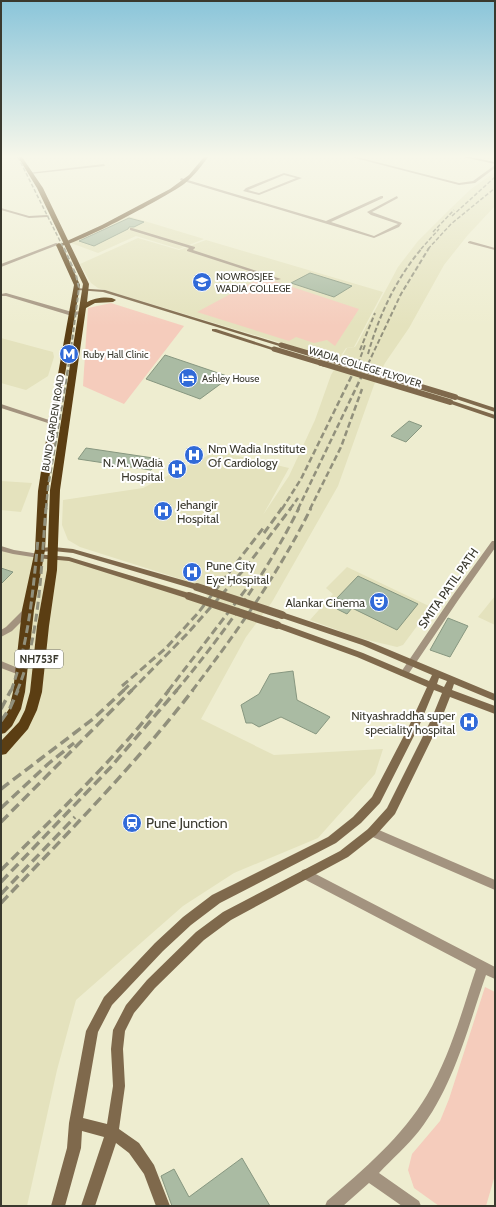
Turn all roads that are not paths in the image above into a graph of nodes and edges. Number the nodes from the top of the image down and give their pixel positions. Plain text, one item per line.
1 (16, 213) edge
2 (44, 213) edge
3 (45, 213) edge
4 (53, 213) edge
5 (127, 213) edge
6 (299, 213) edge
7 (347, 213) edge
8 (371, 213) edge
9 (49, 222) dead end
10 (328, 222) junction
11 (132, 229) dead end
12 (56, 237) dead end
13 (470, 242) dead end
14 (62, 244) junction
15 (495, 249) edge
16 (3, 265) edge
17 (279, 279) dead end
18 (85, 291) junction
19 (76, 292) junction
20 (1, 295) edge
21 (113, 300) junction
22 (78, 311) junction
23 (453, 399) junction
24 (1, 406) edge
25 (495, 410) edge
26 (495, 416) edge
27 (53, 423) junction
28 (495, 543) edge
29 (1, 548) edge
30 (39, 553) junction
31 (53, 553) junction
32 (28, 610) junction
33 (1, 634) edge
34 (412, 662) junction
35 (1, 664) edge
36 (22, 673) junction
37 (437, 673) junction
38 (404, 674) junction
39 (452, 679) junction
40 (432, 686) junction
41 (447, 692) junction
42 (495, 698) edge
43 (495, 710) edge
44 (1, 729) edge
45 (1, 750) edge
46 (372, 832) junction
47 (306, 874) junction
48 (495, 885) edge
49 (492, 970) edge
50 (76, 1123) junction
51 (112, 1132) junction
52 (369, 1174) junction
53 (58, 1206) edge
54 (88, 1206) edge
55 (163, 1206) edge
56 (332, 1206) edge
57 (414, 1206) edge

1 - 2 street
3 - 9 highway
4 - 14 highway, BUND GARDEN ROAD / NH753F
5 - 14 main road
6 - 10 street
7 - 10 street
8 - 10 street
11 - 17 street
12 - 14 highway, BUND GARDEN ROAD / NH753F
13 - 15 street
14 - 16 street
14 - 18 highway, BUND GARDEN ROAD / NH753F
14 - 19 highway, BUND GARDEN ROAD / NH753F
18 - 19 main road
18 - 21 main road
18 - 22 highway, BUND GARDEN ROAD / NH753F
18 - 23 main road, WADIA COLLEGE FLYOVER, bridge
19 - 22 highway, BUND GARDEN ROAD / NH753F
20 - 22 street
21 - 22 highway
21 - 23 main road, WADIA COLLEGE FLYOVER, bridge
22 - 27 highway, BUND GARDEN ROAD / NH753F
22 - 31 highway, BUND GARDEN ROAD / NH753F
23 - 25 main road
23 - 26 main road
24 - 27 street
27 - 30 highway, BUND GARDEN ROAD / NH753F
28 - 34 street, SMITA PATIL PATH
29 - 30 street
30 - 31 main road
30 - 32 highway, NH753F
31 - 34 main road, bridge
31 - 38 main road, bridge
31 - 45 highway, NH753F
32 - 33 street
32 - 36 highway, NH753F
34 - 37 main road
34 - 38 street, SMITA PATIL PATH
35 - 36 street
36 - 44 highway, NH753F
37 - 39 main road
37 - 40 main road
38 - 40 main road
39 - 41 main road
39 - 42 main road
40 - 41 main road
40 - 50 main road
41 - 43 main road
41 - 46 main road
46 - 47 main road
46 - 48 street
47 - 49 street
47 - 51 main road
49 - 52 street
50 - 51 main road
50 - 53 main road
51 - 54 main road
51 - 55 main road
52 - 56 street
52 - 57 street

